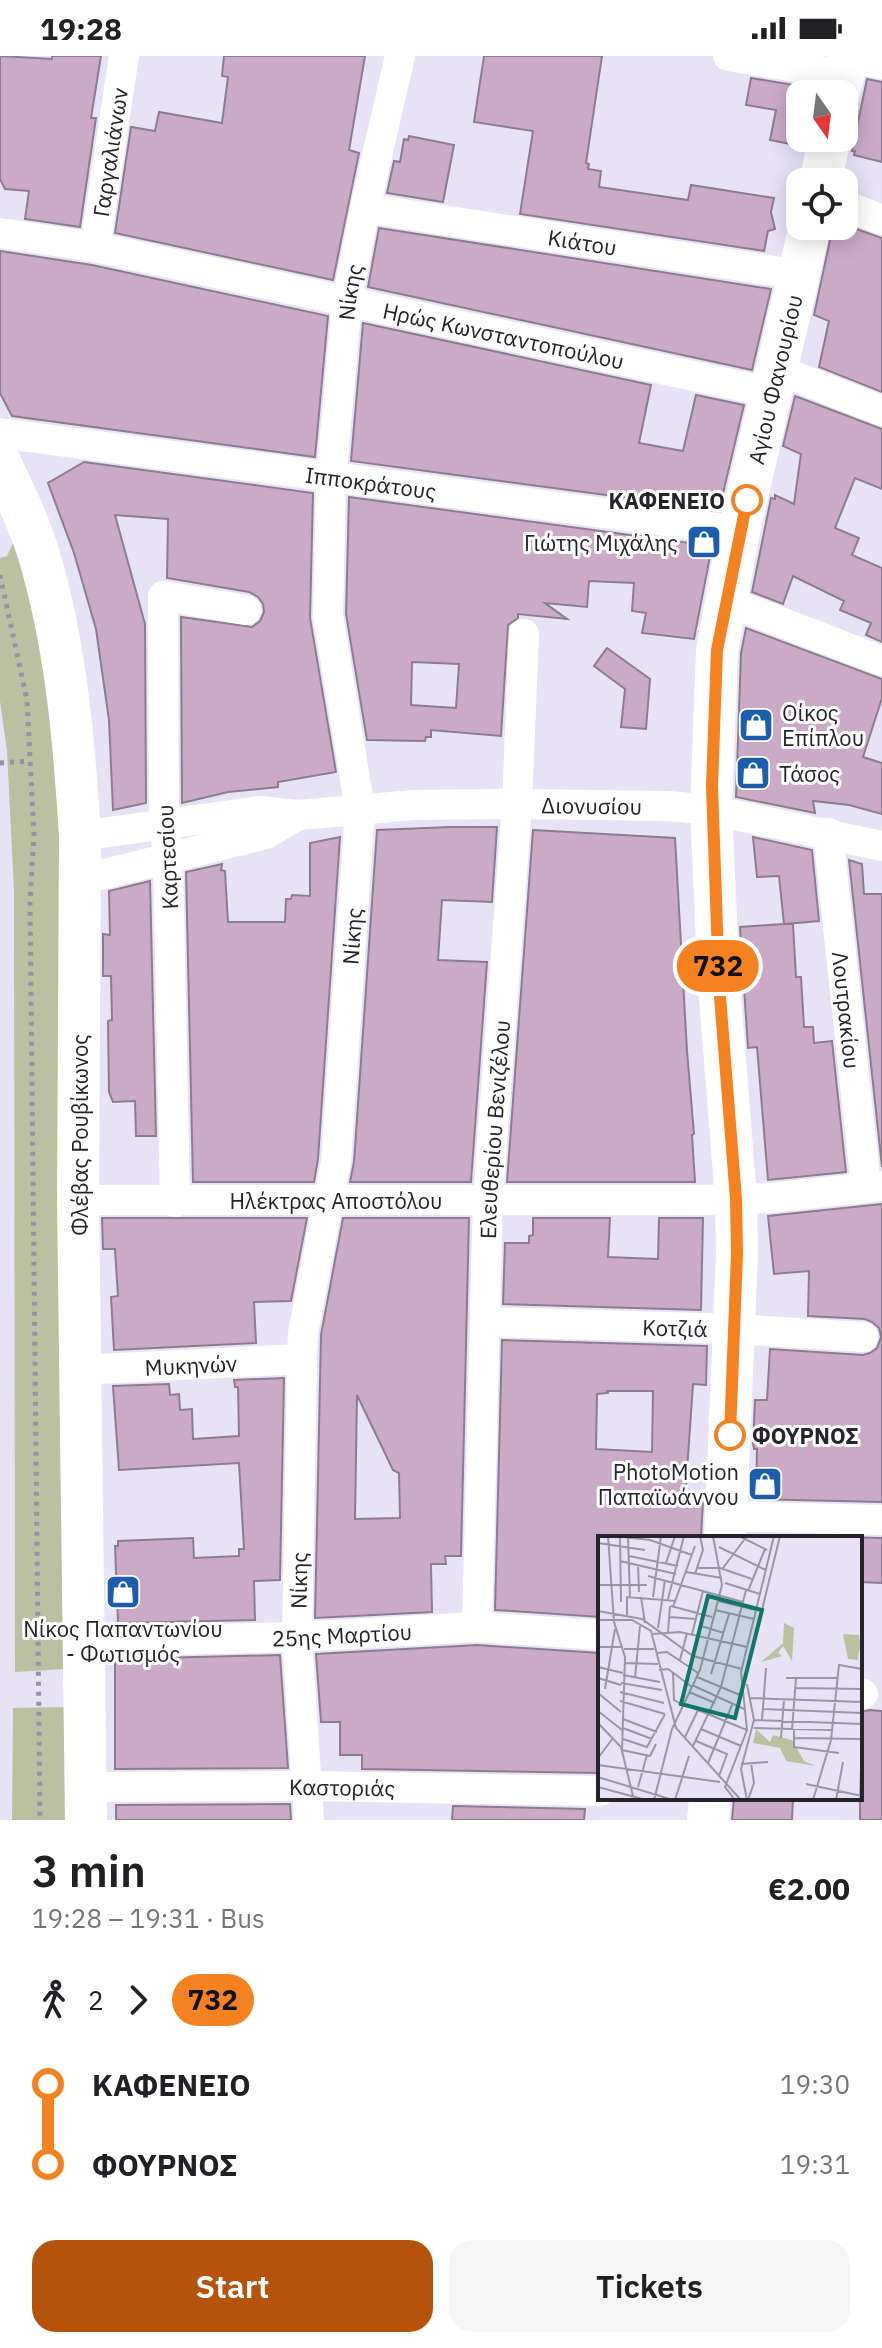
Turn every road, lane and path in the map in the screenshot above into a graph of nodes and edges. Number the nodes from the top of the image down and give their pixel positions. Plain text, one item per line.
1 (124, 56) edge
2 (400, 56) edge
3 (728, 56) edge
4 (852, 69) edge
5 (365, 208) junction
6 (858, 211) edge
7 (882, 220) edge
8 (0, 233) edge
9 (807, 240) edge
10 (95, 247) junction
11 (800, 275) junction
12 (347, 301) junction
13 (776, 382) junction
14 (882, 411) edge
15 (0, 433) edge
16 (0, 462) edge
17 (331, 479) junction
18 (739, 531) junction
19 (0, 575) edge
20 (726, 601) junction
21 (246, 610) dead end
22 (524, 634) dead end
23 (882, 661) edge
24 (30, 761) junction
25 (0, 763) edge
26 (517, 804) junction
27 (360, 809) junction
28 (711, 810) junction
29 (298, 815) junction
30 (164, 823) junction
31 (828, 833) junction
32 (80, 836) junction
33 (882, 846) edge
34 (168, 859) junction
35 (80, 880) junction
36 (874, 1187) edge
37 (488, 1198) junction
38 (328, 1199) junction
39 (736, 1199) junction
40 (78, 1200) junction
41 (175, 1202) junction
42 (487, 1322) junction
43 (735, 1329) junction
44 (863, 1337) dead end
45 (302, 1359) junction
46 (81, 1370) junction
47 (882, 1520) edge
48 (726, 1527) edge
49 (477, 1627) junction
50 (598, 1635) edge
51 (297, 1637) junction
52 (84, 1642) junction
53 (306, 1786) junction
54 (598, 1791) edge
55 (710, 1800) edge
56 (86, 1804) edge
57 (40, 1820) edge
58 (309, 1820) edge
59 (708, 1820) edge

1 - 10 street, Γαργαλιάνων
2 - 5 street, Νίκης
3 - 4 street
5 - 11 street, Κιάτου
5 - 12 street, Νίκης
6 - 7 street
8 - 10 street, Ηρώς Κωνσταντοπούλου
9 - 11 street, Αγίου Φανουρίου
10 - 12 street, Ηρώς Κωνσταντοπούλου
11 - 13 street, Αγίου Φανουρίου
12 - 13 street, Ηρώς Κωνσταντοπούλου
12 - 17 street, Νίκης
13 - 14 street, Ηρώς Κωνσταντοπούλου
13 - 18 street, Αγίου Φανουρίου
15 - 17 street, Ιπποκράτους
16 - 32 street, Φλέβας Ρουβίκωνος
17 - 18 street, Ιπποκράτους
17 - 27 street, Νίκης
18 - 20 street, Αγίου Φανουρίου
19 - 24 path
20 - 23 street
20 - 28 street, Αγίου Φανουρίου
21 - 30 street, Καρτεσίου
22 - 26 street, Ελευθερίου Βενιζέλου
24 - 25 path
24 - 57 path
26 - 27 street, Διονυσίου
26 - 28 street, Διονυσίου
26 - 37 street, Ελευθερίου Βενιζέλου
27 - 29 street, Διονυσίου
27 - 38 street, Νίκης
28 - 31 street, Διονυσίου
28 - 39 street, Αγίου Φανουρίου
29 - 30 street, Διονυσίου
29 - 34 street, Διονυσίου
30 - 32 street, Διονυσίου
30 - 34 street, Καρτεσίου
31 - 33 street, Διονυσίου
31 - 36 street, Λουτρακίου
32 - 35 street, Φλέβας Ρουβίκωνος
34 - 35 street, Διονυσίου
34 - 41 street, Καρτεσίου
35 - 40 street, Φλέβας Ρουβίκωνος
36 - 39 street, Ηλέκτρας Αποστόλου
37 - 38 street, Ηλέκτρας Αποστόλου
37 - 39 street, Ηλέκτρας Αποστόλου
37 - 42 street, Ελευθερίου Βενιζέλου
38 - 41 street, Ηλέκτρας Αποστόλου
38 - 45 street, Νίκης
39 - 43 street, Αγίου Φανουρίου
40 - 41 street, Ηλέκτρας Αποστόλου
40 - 46 street, Φλέβας Ρουβίκωνος
42 - 43 street, Κοτζιά
42 - 49 street, Ελευθερίου Βενιζέλου
43 - 44 street, Κοτζιά
43 - 48 street, Αγίου Φανουρίου
45 - 46 street, Μυκηνών
45 - 51 street, Νίκης
46 - 52 street, Φλέβας Ρουβίκωνος
47 - 48 street
49 - 50 street, 25ης Μαρτίου
49 - 51 street, 25ης Μαρτίου
51 - 52 street, 25ης Μαρτίου
51 - 53 street, Νίκης
52 - 56 street, Φλέβας Ρουβίκωνος
53 - 54 street, Καστοριάς
53 - 56 street, Καστοριάς
53 - 58 street, Νίκης
55 - 59 street

